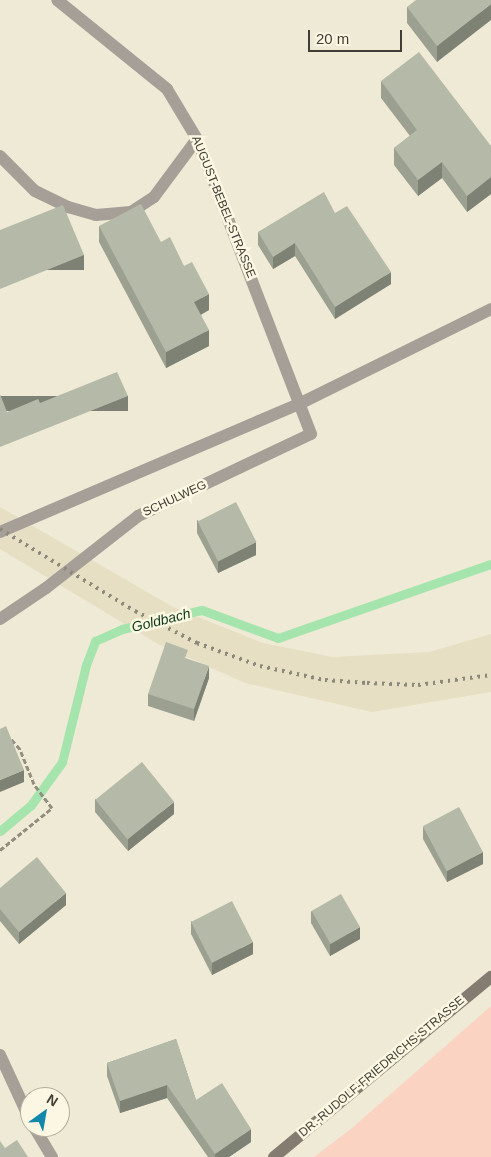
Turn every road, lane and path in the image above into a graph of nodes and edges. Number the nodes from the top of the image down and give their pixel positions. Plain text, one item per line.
1 (57, 0) edge
2 (197, 139) junction
3 (0, 156) edge
4 (491, 309) edge
5 (301, 403) junction
6 (0, 532) edge
7 (0, 619) edge
8 (7, 735) edge
9 (0, 850) edge
10 (491, 977) edge
11 (0, 1055) edge
12 (20, 1098) edge
13 (40, 1137) edge
14 (52, 1157) edge
15 (274, 1157) edge

1 - 2 street, AUGUST-BEBEL-STRASSE
2 - 3 street
2 - 5 street, AUGUST-BEBEL-STRASSE
4 - 5 street
5 - 6 street
5 - 7 street, SCHULWEG
8 - 9 path
10 - 15 main road, DR.-RUDOLF-FRIEDRICHS-STRASSE
11 - 12 street
13 - 14 street

